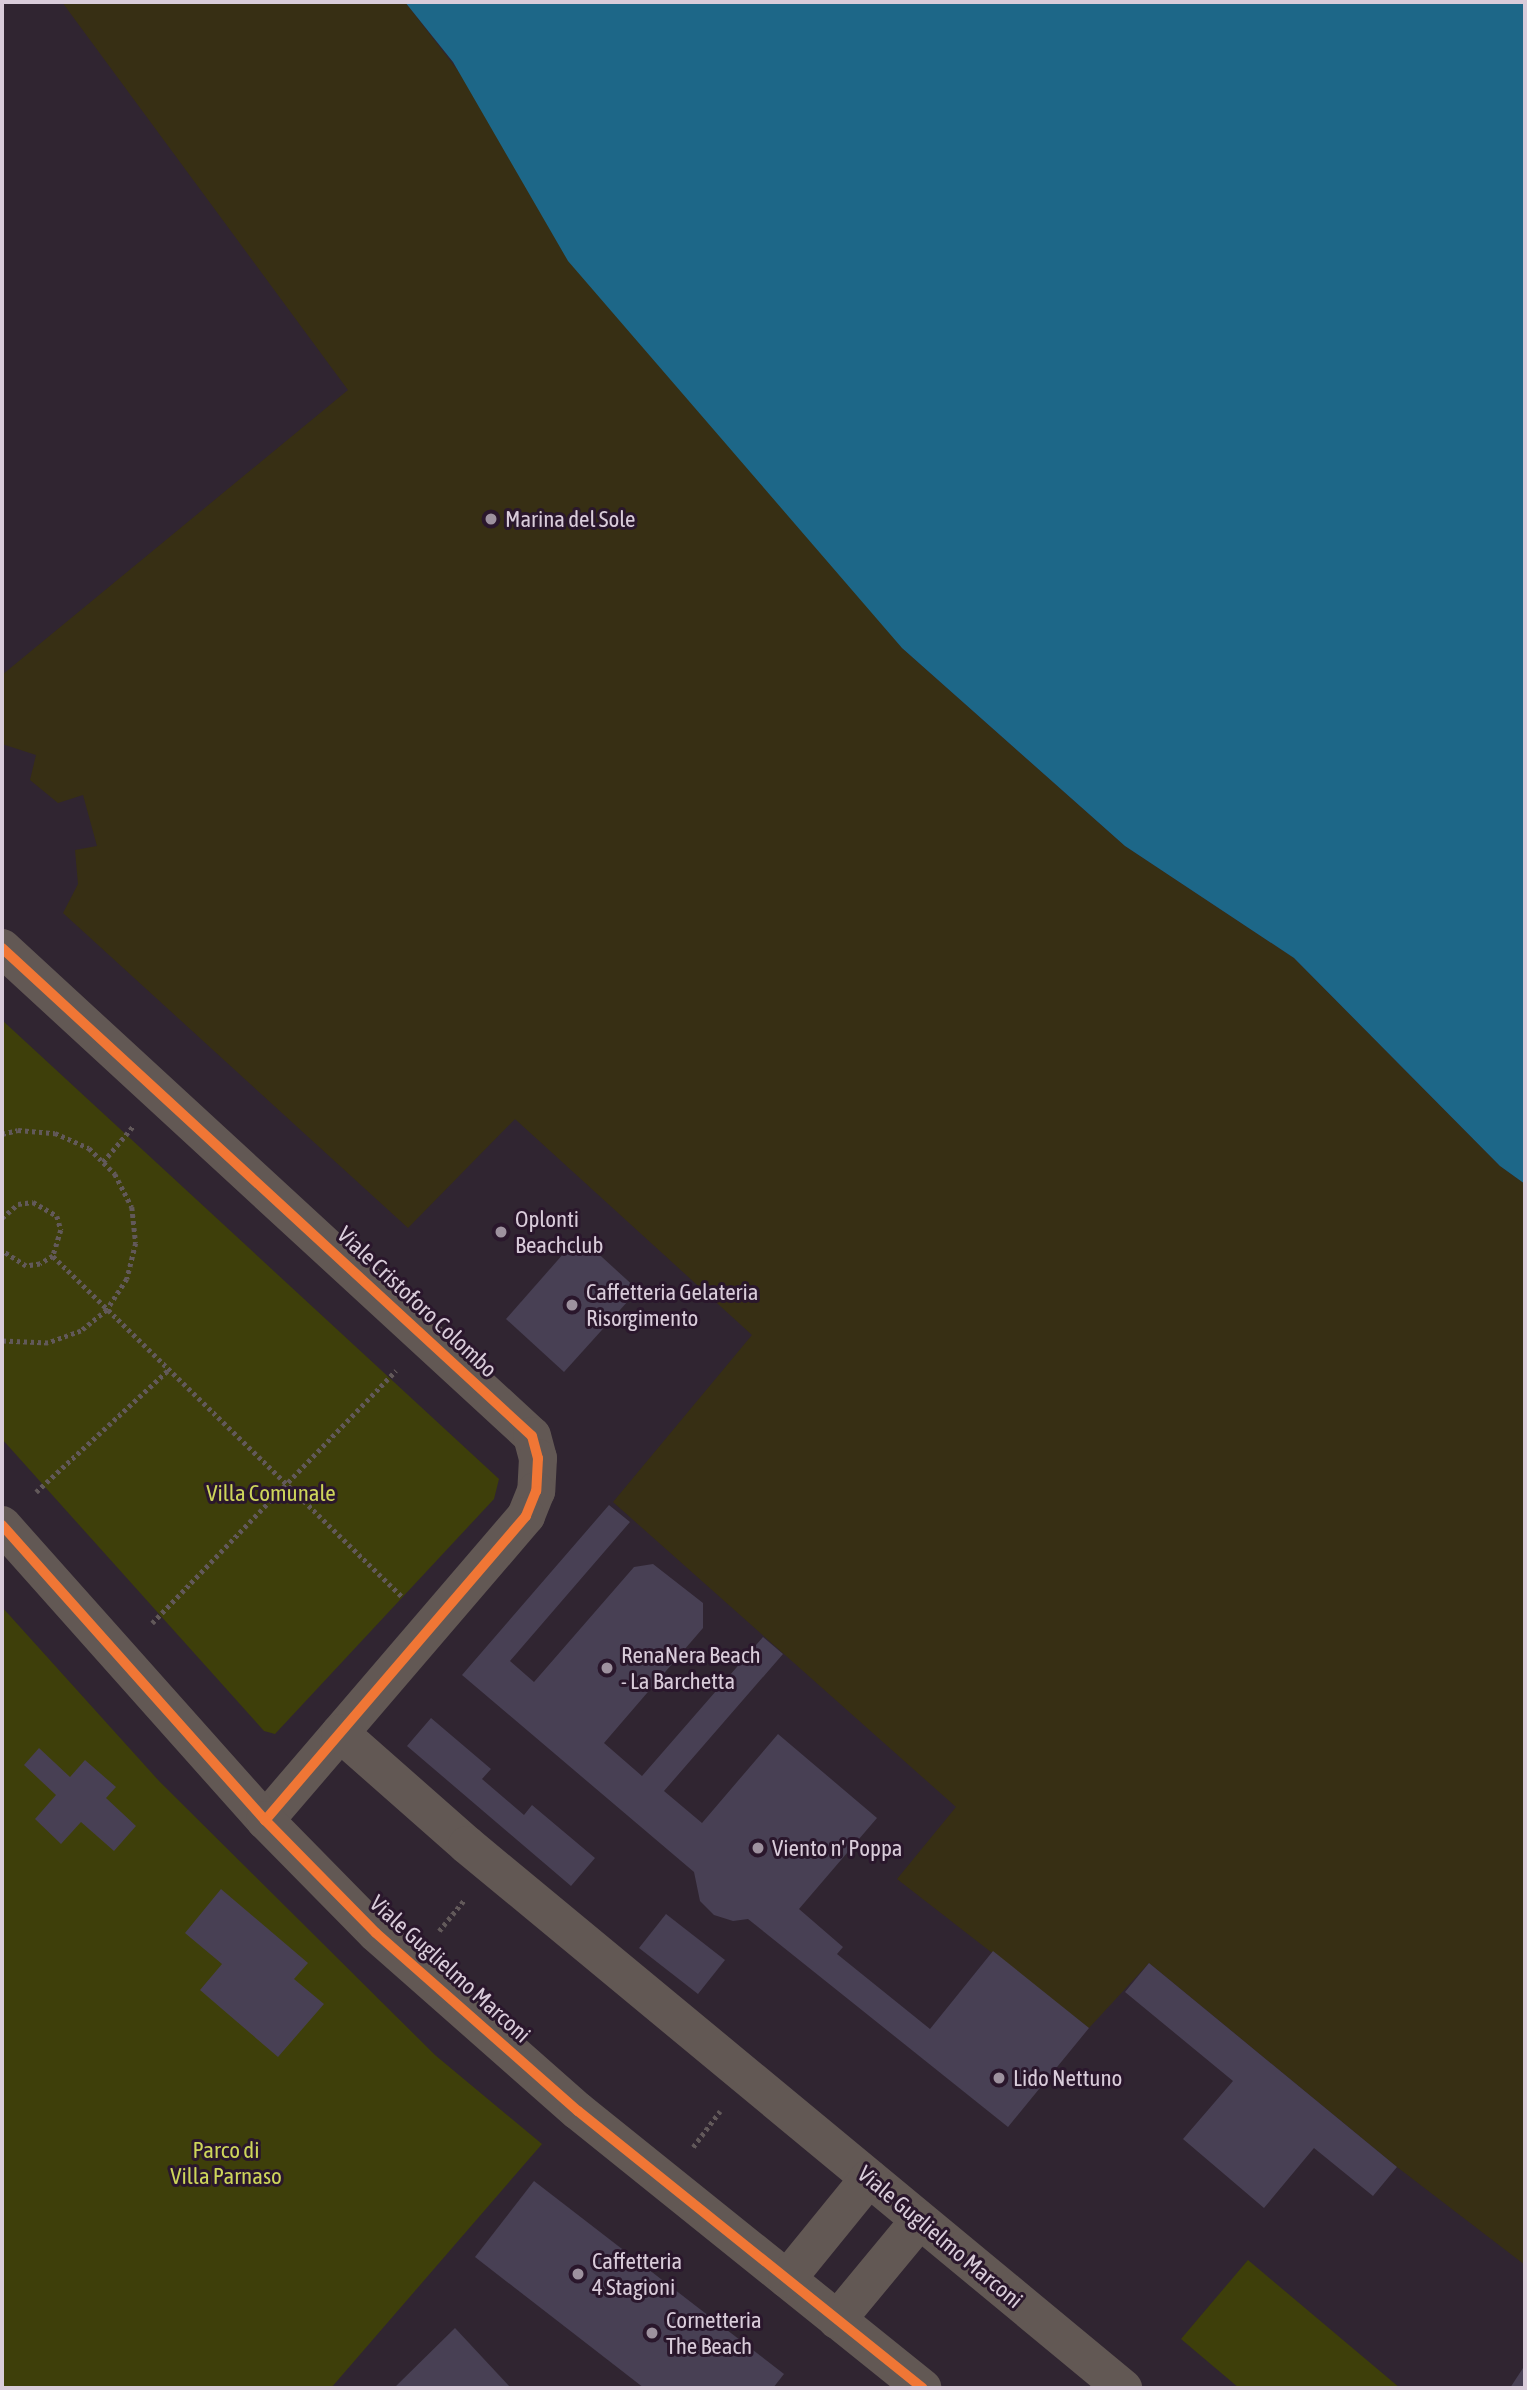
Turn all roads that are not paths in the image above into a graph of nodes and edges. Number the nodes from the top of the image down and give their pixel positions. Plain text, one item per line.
1 (2, 948) edge
2 (2, 1525) edge
3 (340, 1733) junction
4 (265, 1820) junction
5 (869, 2179) junction
6 (919, 2221) junction
7 (787, 2279) junction
8 (837, 2320) junction
9 (923, 2388) edge
10 (1123, 2388) edge

1 - 3 street, Viale Cristoforo Colombo
2 - 4 street, Viale Guglielmo Marconi
3 - 4 street, Viale Cristoforo Colombo
3 - 5 street, Viale Guglielmo Marconi
4 - 7 street, Viale Guglielmo Marconi
5 - 6 street, Viale Guglielmo Marconi
5 - 7 street
6 - 8 street
6 - 10 street, Viale Guglielmo Marconi
7 - 8 street, Viale Guglielmo Marconi
8 - 9 street, Viale Guglielmo Marconi

